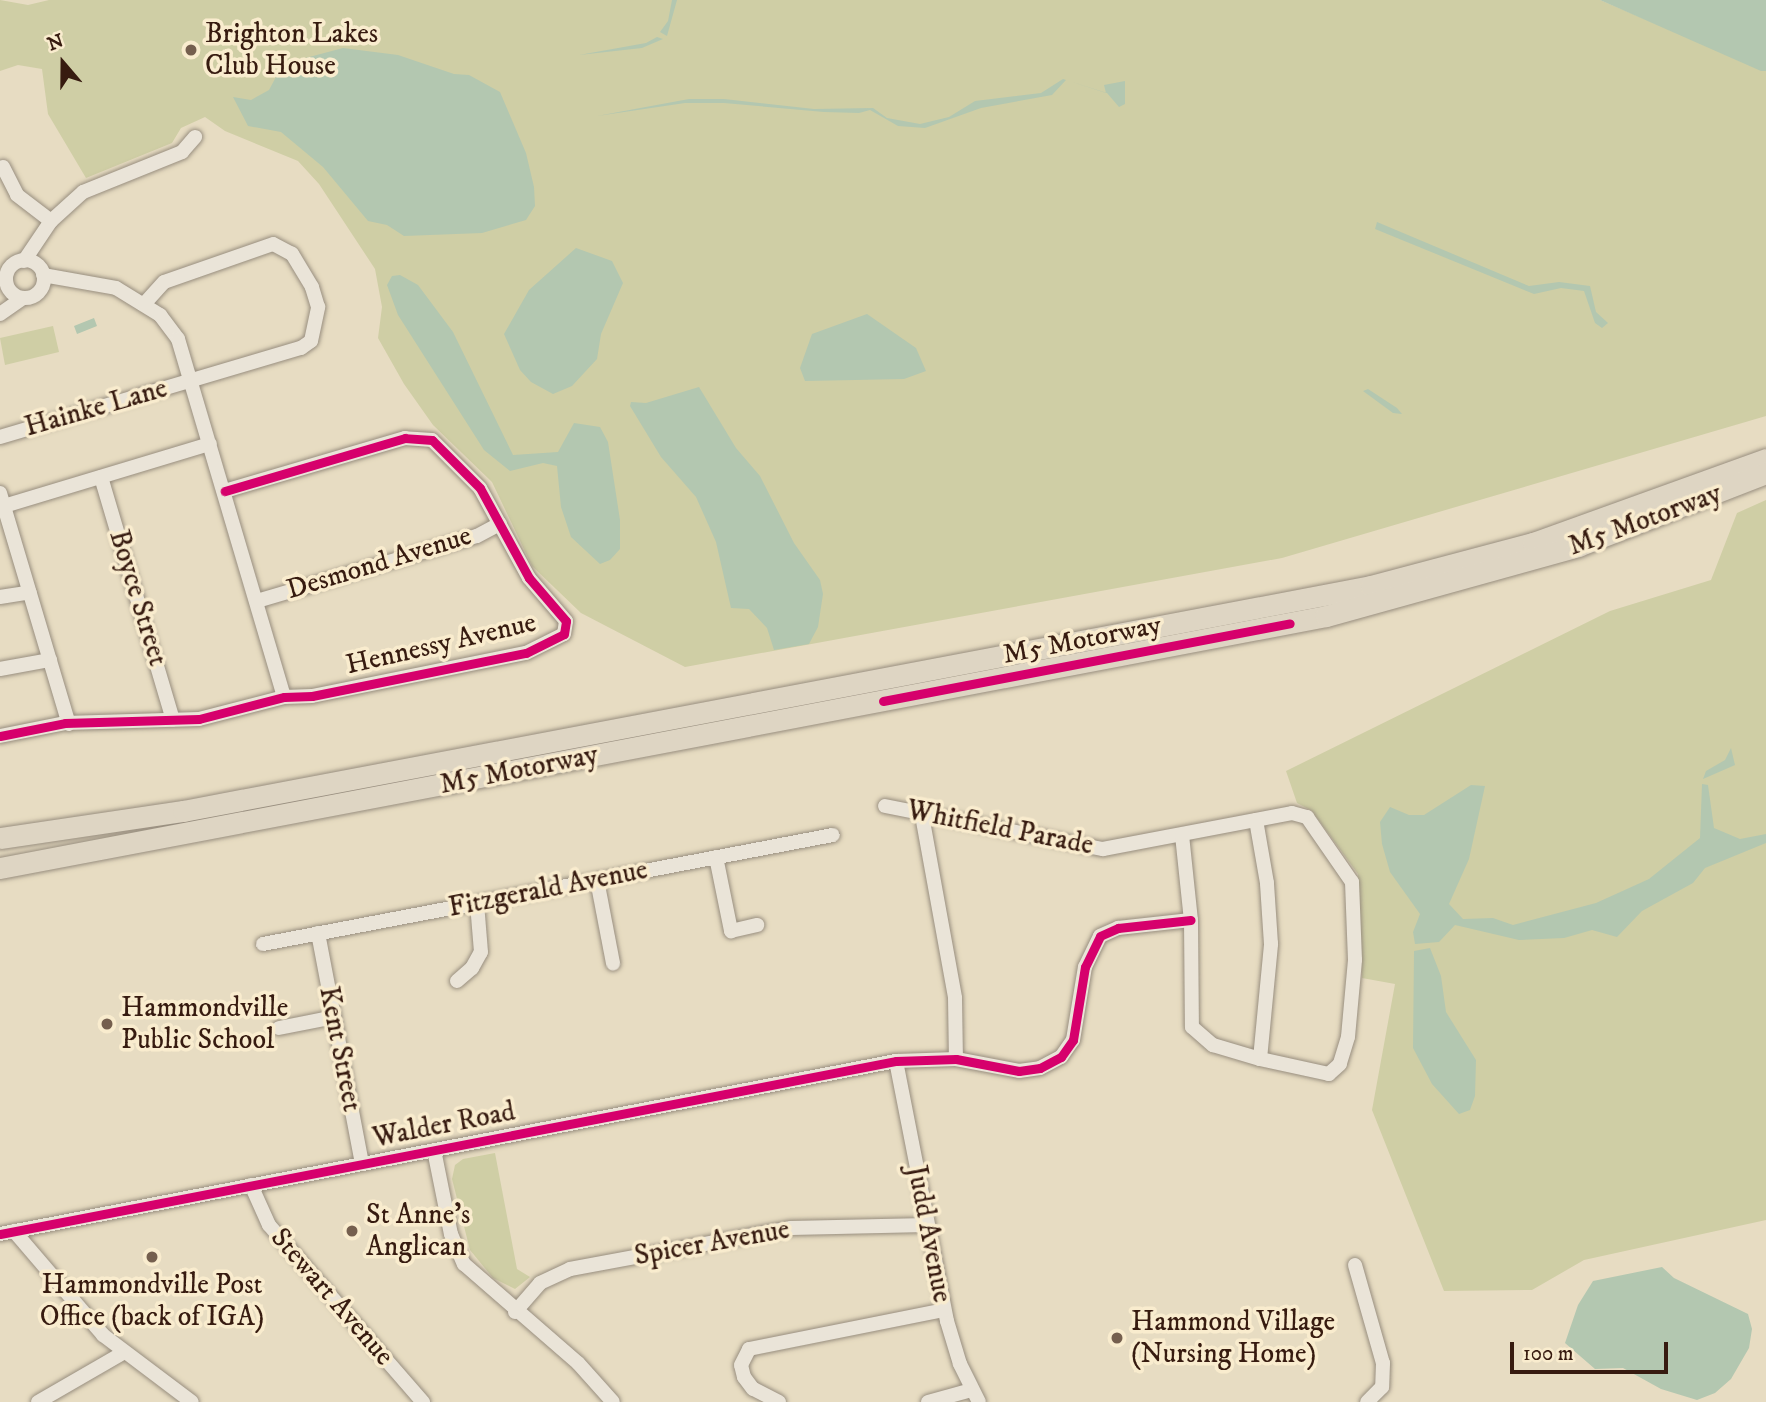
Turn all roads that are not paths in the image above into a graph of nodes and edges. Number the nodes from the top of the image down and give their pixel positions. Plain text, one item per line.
1 (195, 137) dead end
2 (3, 167) dead end
3 (47, 227) junction
4 (9, 270) edge
5 (42, 278) junction
6 (23, 298) junction
7 (145, 303) junction
8 (0, 306) edge
9 (0, 314) edge
10 (192, 380) junction
11 (0, 437) edge
12 (210, 444) junction
13 (1766, 458) edge
14 (1766, 473) edge
15 (101, 477) junction
16 (225, 491) junction
17 (2, 499) edge
18 (500, 524) junction
19 (30, 592) junction
20 (0, 597) edge
21 (257, 601) junction
22 (50, 660) junction
23 (0, 669) edge
24 (284, 697) junction
25 (173, 720) junction
26 (69, 724) junction
27 (0, 736) edge
28 (886, 806) dead end
29 (920, 810) junction
30 (1256, 820) junction
31 (833, 835) dead end
32 (1182, 835) junction
33 (0, 838) edge
34 (716, 857) junction
35 (0, 868) edge
36 (597, 880) junction
37 (477, 903) junction
38 (1191, 920) junction
39 (757, 925) dead end
40 (318, 933) junction
41 (263, 944) dead end
42 (613, 963) dead end
43 (457, 981) dead end
44 (334, 1017) junction
45 (279, 1028) dead end
46 (956, 1059) junction
47 (1260, 1059) junction
48 (895, 1061) junction
49 (434, 1150) junction
50 (362, 1164) junction
51 (251, 1185) junction
52 (927, 1226) junction
53 (7, 1232) edge
54 (1355, 1265) dead end
55 (944, 1310) junction
56 (515, 1312) junction
57 (123, 1353) junction
58 (975, 1396) edge
59 (38, 1402) edge
60 (192, 1402) edge
61 (423, 1402) edge
62 (613, 1402) edge
63 (779, 1402) edge
64 (928, 1402) edge
65 (1367, 1402) edge

1 - 3 street
2 - 3 street
3 - 4 street
3 - 5 street
4 - 5 street
4 - 6 street
4 - 8 street
5 - 6 street
5 - 7 street
6 - 9 street
7 - 10 street
7 - 10 street, Hainke Lane
10 - 11 street, Hainke Lane
10 - 12 street
12 - 15 street
12 - 16 street
13 - 33 highway, M5 Motorway
14 - 35 highway, M5 Motorway
15 - 17 street
15 - 25 street, Boyce Street
16 - 18 street, Hennessy Avenue
16 - 21 street
17 - 19 street
18 - 21 street, Desmond Avenue
18 - 24 street, Hennessy Avenue
19 - 20 street
19 - 22 street
21 - 24 street
22 - 23 street
22 - 26 street
24 - 25 street, Hennessy Avenue
25 - 26 street, Hennessy Avenue
26 - 27 street, Hennessy Avenue
28 - 29 street, Whitfield Parade
29 - 32 street, Whitfield Parade
29 - 46 street
30 - 32 street, Whitfield Parade
30 - 47 street
30 - 47 street, Whitfield Parade
31 - 34 street, Fitzgerald Avenue
32 - 38 street
34 - 36 street, Fitzgerald Avenue
34 - 39 street
36 - 37 street, Fitzgerald Avenue
36 - 42 street
37 - 40 street, Fitzgerald Avenue
37 - 43 street
38 - 46 street, Walder Road
38 - 47 street
40 - 41 street, Fitzgerald Avenue
40 - 44 street, Kent Street
44 - 45 street
44 - 50 street, Kent Street
46 - 48 street, Walder Road
48 - 49 street, Walder Road
48 - 52 street, Judd Avenue
49 - 50 street, Walder Road
49 - 56 street
50 - 51 street, Walder Road
51 - 53 street, Walder Road
51 - 61 street, Stewart Avenue
52 - 55 street, Judd Avenue
52 - 56 street, Spicer Avenue
53 - 57 street
54 - 65 street
55 - 58 street, Judd Avenue
55 - 63 street
56 - 62 street
57 - 59 street
57 - 60 street
58 - 64 street

